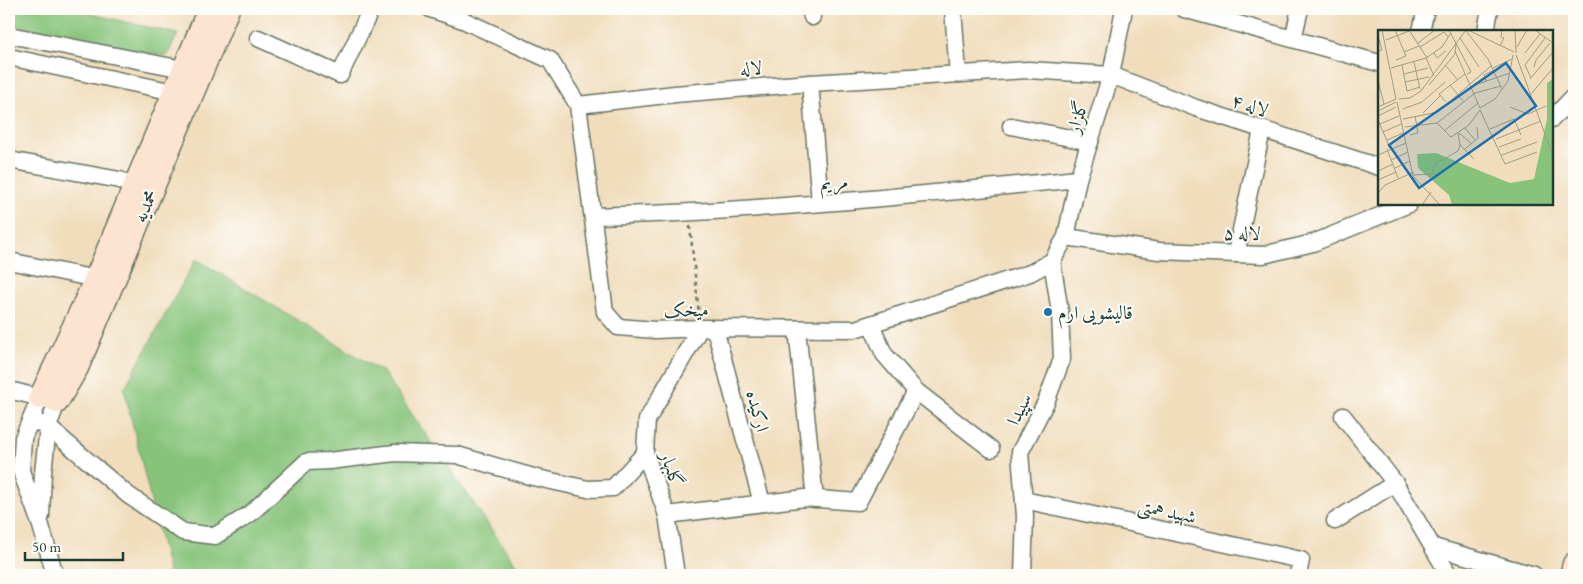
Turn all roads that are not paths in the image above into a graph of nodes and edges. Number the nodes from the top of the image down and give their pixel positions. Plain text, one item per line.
1 (209, 9) edge
2 (228, 9) edge
3 (371, 9) edge
4 (430, 9) edge
5 (953, 9) edge
6 (1124, 9) edge
7 (1184, 9) edge
8 (1300, 9) edge
9 (1426, 9) edge
10 (1490, 9) edge
11 (1421, 30) edge
12 (1486, 30) edge
13 (9, 35) edge
14 (258, 38) dead end
15 (1293, 39) junction
16 (9, 57) edge
17 (1378, 63) edge
18 (183, 70) junction
19 (958, 74) junction
20 (1111, 74) junction
21 (810, 83) junction
22 (174, 92) junction
23 (1574, 96) edge
24 (578, 105) junction
25 (1554, 112) edge
26 (1011, 126) dead end
27 (1262, 130) junction
28 (1090, 142) junction
29 (9, 160) edge
30 (1378, 168) edge
31 (1078, 179) junction
32 (135, 186) junction
33 (820, 203) junction
34 (1404, 205) edge
35 (1388, 208) edge
36 (593, 216) junction
37 (1066, 237) junction
38 (1236, 254) junction
39 (9, 261) edge
40 (1052, 261) junction
41 (96, 279) junction
42 (871, 324) junction
43 (708, 328) junction
44 (797, 329) junction
45 (9, 390) edge
46 (916, 391) junction
47 (49, 400) junction
48 (1343, 416) dead end
49 (31, 420) junction
50 (48, 427) junction
51 (991, 449) dead end
52 (645, 453) junction
53 (1396, 483) junction
54 (815, 499) junction
55 (1024, 500) junction
56 (762, 503) junction
57 (667, 515) junction
58 (1335, 522) dead end
59 (41, 526) junction
60 (1433, 547) junction
61 (1574, 564) edge
62 (1300, 568) edge
63 (1443, 574) edge
64 (55, 575) edge
65 (676, 575) edge
66 (1023, 575) edge
67 (1534, 575) edge
68 (1572, 575) edge

1 - 18 street, محمدیه
2 - 47 street, محمدیه
3 - 14 street
4 - 24 street
5 - 19 street
6 - 20 street, گلزار
7 - 15 street
8 - 15 street
9 - 11 street
10 - 12 street
13 - 18 street
15 - 17 street
16 - 22 street
18 - 22 street, محمدیه
19 - 20 street, لاله
19 - 21 street, لاله
20 - 27 street, لاله ۴
20 - 28 street, گلزار
21 - 24 street, لاله
21 - 33 street
22 - 32 street, محمدیه
23 - 25 street
24 - 36 street, میخک
26 - 28 street
27 - 30 street, لاله ۴
27 - 38 street
28 - 31 street, گلزار
29 - 32 street
31 - 33 street, مریم
31 - 37 street, گلزار
32 - 41 street, محمدیه
33 - 36 street, مریم
34 - 35 street, لاله ۵
35 - 38 street, لاله ۵
36 - 43 street, میخک
37 - 38 street, لاله ۵
37 - 40 street
39 - 41 street
40 - 42 street, میخک
40 - 55 street, سپیدا
41 - 47 street, محمدیه
42 - 44 street, میخک
42 - 46 street
43 - 44 street, میخک
43 - 52 street, گلبهار
43 - 56 street, ارکیده
44 - 54 street
45 - 47 street
46 - 51 street
46 - 54 street
47 - 49 street
47 - 50 street
48 - 53 street
49 - 50 street
49 - 59 street
50 - 52 street
50 - 59 street
52 - 57 street, گلبهار
53 - 58 street
53 - 60 street
54 - 56 street
55 - 62 street, شهید همتی
55 - 66 street, سپیدا
56 - 57 street
57 - 65 street, گلبهار
59 - 64 street
60 - 63 street
60 - 67 street
61 - 68 street

